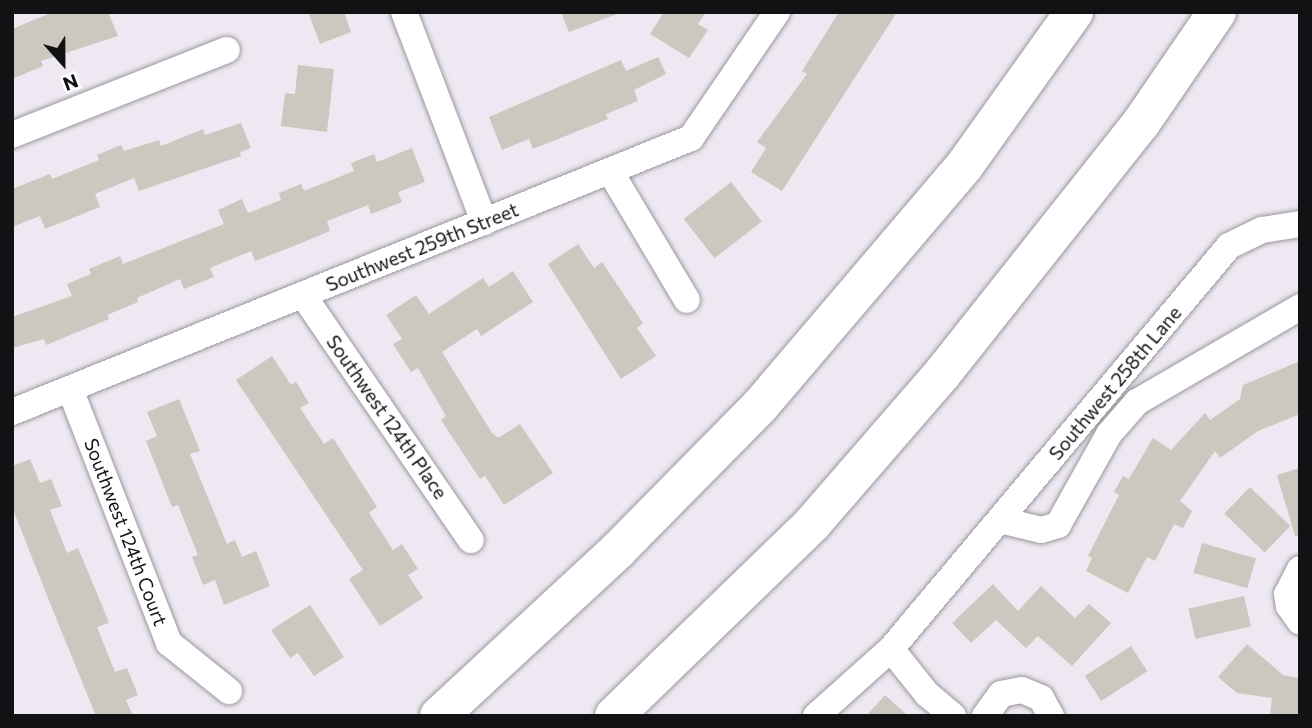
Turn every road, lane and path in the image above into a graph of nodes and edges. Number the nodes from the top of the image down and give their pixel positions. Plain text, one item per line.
1 (404, 12) edge
2 (777, 12) edge
3 (1074, 12) edge
4 (1217, 12) edge
5 (227, 50) dead end
6 (12, 135) edge
7 (610, 171) junction
8 (484, 222) junction
9 (1300, 224) edge
10 (303, 295) junction
11 (687, 300) dead end
12 (1300, 307) edge
13 (70, 389) junction
14 (12, 412) edge
15 (1000, 520) junction
16 (471, 540) dead end
17 (1300, 569) edge
18 (1300, 622) edge
19 (891, 649) junction
20 (229, 691) dead end
21 (439, 716) edge
22 (614, 716) edge
23 (816, 716) edge
24 (953, 716) edge
25 (985, 716) edge
26 (1051, 716) edge

1 - 8 street
2 - 7 street, Southwest 259th Street
3 - 21 highway
4 - 22 highway
5 - 6 street
7 - 8 street, Southwest 259th Street
7 - 11 street
8 - 10 street, Southwest 259th Street
9 - 15 street, Southwest 258th Lane
10 - 13 street, Southwest 259th Street
10 - 16 street, Southwest 124th Place
12 - 15 street, Southwest 258th Lane
13 - 14 street, Southwest 259th Street
13 - 20 street, Southwest 124th Court
15 - 19 street, Southwest 258th Lane
17 - 18 street
19 - 23 street, Southwest 258th Lane
19 - 24 street
25 - 26 street

